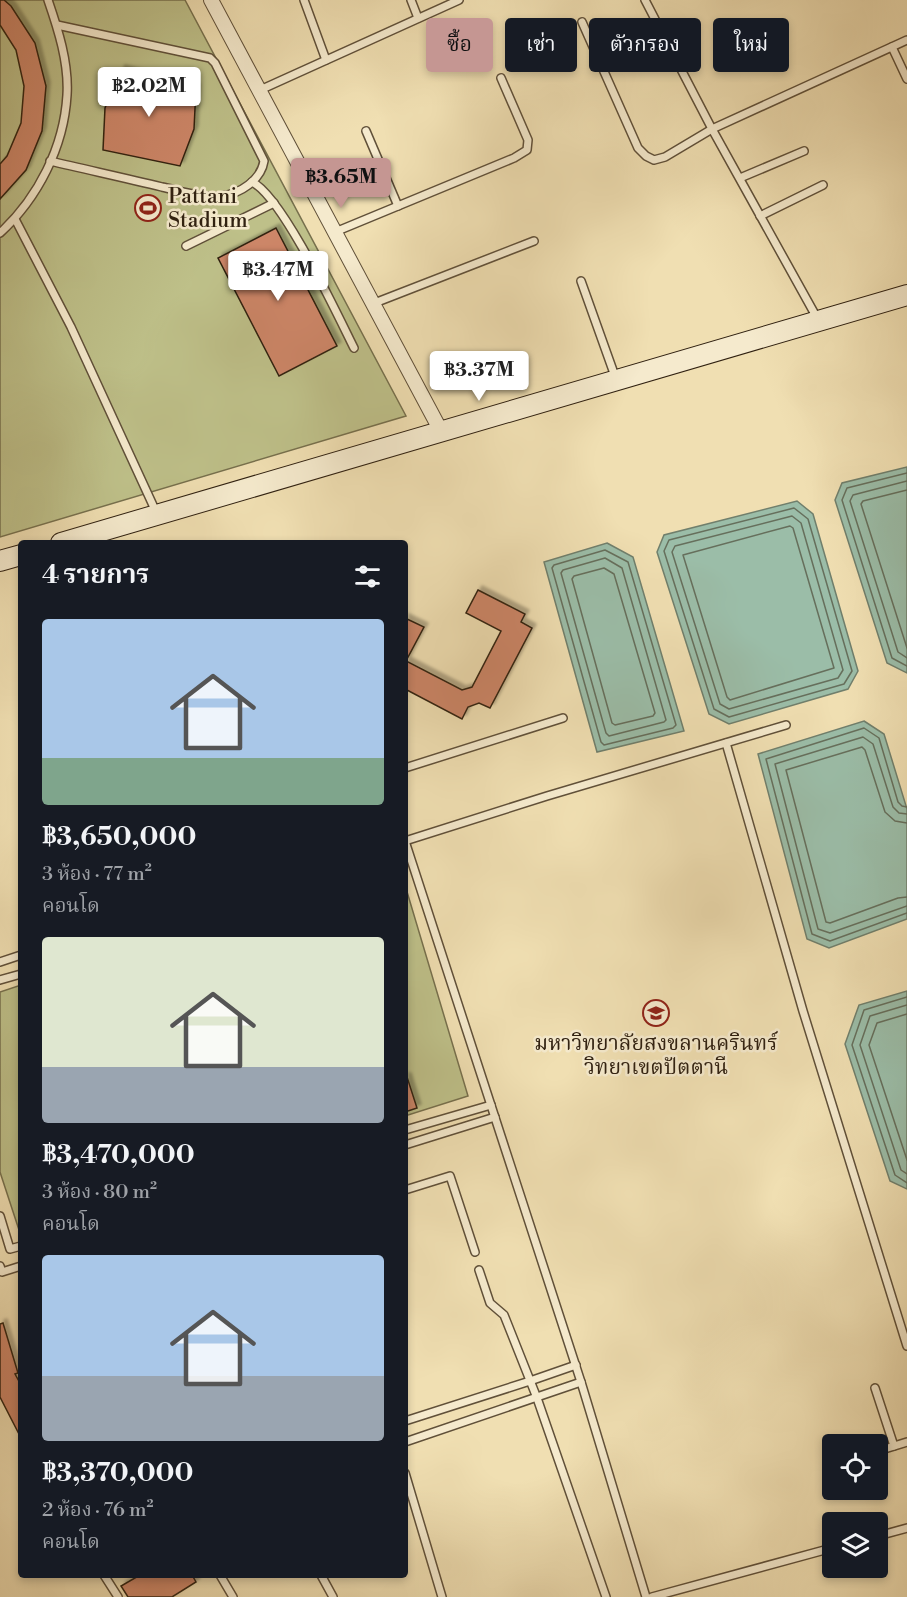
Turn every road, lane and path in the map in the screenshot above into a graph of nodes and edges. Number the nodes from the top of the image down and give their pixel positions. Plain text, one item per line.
1 (48, 0) edge
2 (211, 0) edge
3 (304, 0) edge
4 (411, 0) edge
5 (459, 0) edge
6 (645, 0) edge
7 (418, 18) junction
8 (582, 22) dead end
9 (57, 25) junction
10 (907, 40) edge
11 (892, 47) junction
12 (326, 60) junction
13 (501, 78) dead end
14 (907, 79) edge
15 (260, 90) junction
16 (712, 129) junction
17 (366, 131) dead end
18 (804, 151) dead end
19 (50, 161) junction
20 (740, 178) junction
21 (252, 182) junction
22 (823, 185) dead end
23 (274, 203) junction
24 (398, 206) junction
25 (760, 216) junction
26 (15, 219) junction
27 (335, 232) junction
28 (0, 233) edge
29 (534, 241) dead end
30 (186, 246) dead end
31 (580, 281) dead end
32 (907, 295) edge
33 (372, 304) junction
34 (819, 320) junction
35 (354, 348) dead end
36 (616, 379) junction
37 (442, 433) junction
38 (157, 514) junction
39 (71, 540) edge
40 (18, 556) edge
41 (0, 561) edge
42 (562, 718) dead end
43 (786, 725) dead end
44 (726, 742) junction
45 (408, 767) edge
46 (408, 840) edge
47 (408, 856) edge
48 (18, 956) edge
49 (0, 962) edge
50 (18, 975) edge
51 (0, 980) edge
52 (491, 1105) junction
53 (495, 1117) junction
54 (408, 1129) edge
55 (408, 1144) edge
56 (408, 1189) edge
57 (0, 1216) edge
58 (18, 1247) edge
59 (475, 1252) dead end
60 (0, 1266) edge
61 (18, 1267) edge
62 (479, 1270) dead end
63 (907, 1346) edge
64 (576, 1365) junction
65 (530, 1381) junction
66 (582, 1382) junction
67 (875, 1389) dead end
68 (537, 1398) junction
69 (408, 1420) edge
70 (408, 1441) edge
71 (907, 1443) edge
72 (894, 1446) junction
73 (888, 1448) edge
74 (408, 1483) edge
75 (907, 1528) edge
76 (888, 1533) edge
77 (822, 1551) edge
78 (106, 1578) edge
79 (222, 1578) edge
80 (322, 1578) edge
81 (118, 1597) edge
82 (233, 1597) edge
83 (333, 1597) edge
84 (442, 1597) edge
85 (606, 1597) edge
86 (646, 1597) edge
87 (652, 1597) edge

1 - 9 lane
2 - 15 street
3 - 12 lane
4 - 7 lane
5 - 7 lane
6 - 16 lane
7 - 12 lane
8 - 16 lane
9 - 19 lane
9 - 21 lane
10 - 11 lane
11 - 14 lane
11 - 16 lane
12 - 15 lane
13 - 24 lane
15 - 27 street
16 - 20 lane
17 - 24 lane
18 - 20 lane
19 - 21 lane
19 - 26 lane
20 - 25 lane
21 - 23 lane
22 - 25 lane
23 - 30 lane
23 - 35 lane
24 - 27 lane
25 - 34 lane
26 - 28 lane
26 - 38 lane
27 - 33 street
29 - 33 lane
31 - 36 lane
32 - 34 street
33 - 37 street
34 - 36 street
36 - 37 street
37 - 38 street
38 - 39 street
40 - 41 street
42 - 45 lane
43 - 44 lane
44 - 46 lane
44 - 63 lane
47 - 52 lane
48 - 49 lane
50 - 51 lane
52 - 53 lane
52 - 54 lane
53 - 55 lane
53 - 64 lane
56 - 59 lane
57 - 58 lane
60 - 61 lane
62 - 65 lane
64 - 65 lane
64 - 66 lane
65 - 68 lane
65 - 69 lane
66 - 68 lane
66 - 86 lane
67 - 72 lane
68 - 70 lane
68 - 85 lane
71 - 72 lane
72 - 73 lane
74 - 84 lane
75 - 76 lane
77 - 87 lane
78 - 81 lane
79 - 82 lane
80 - 83 lane

